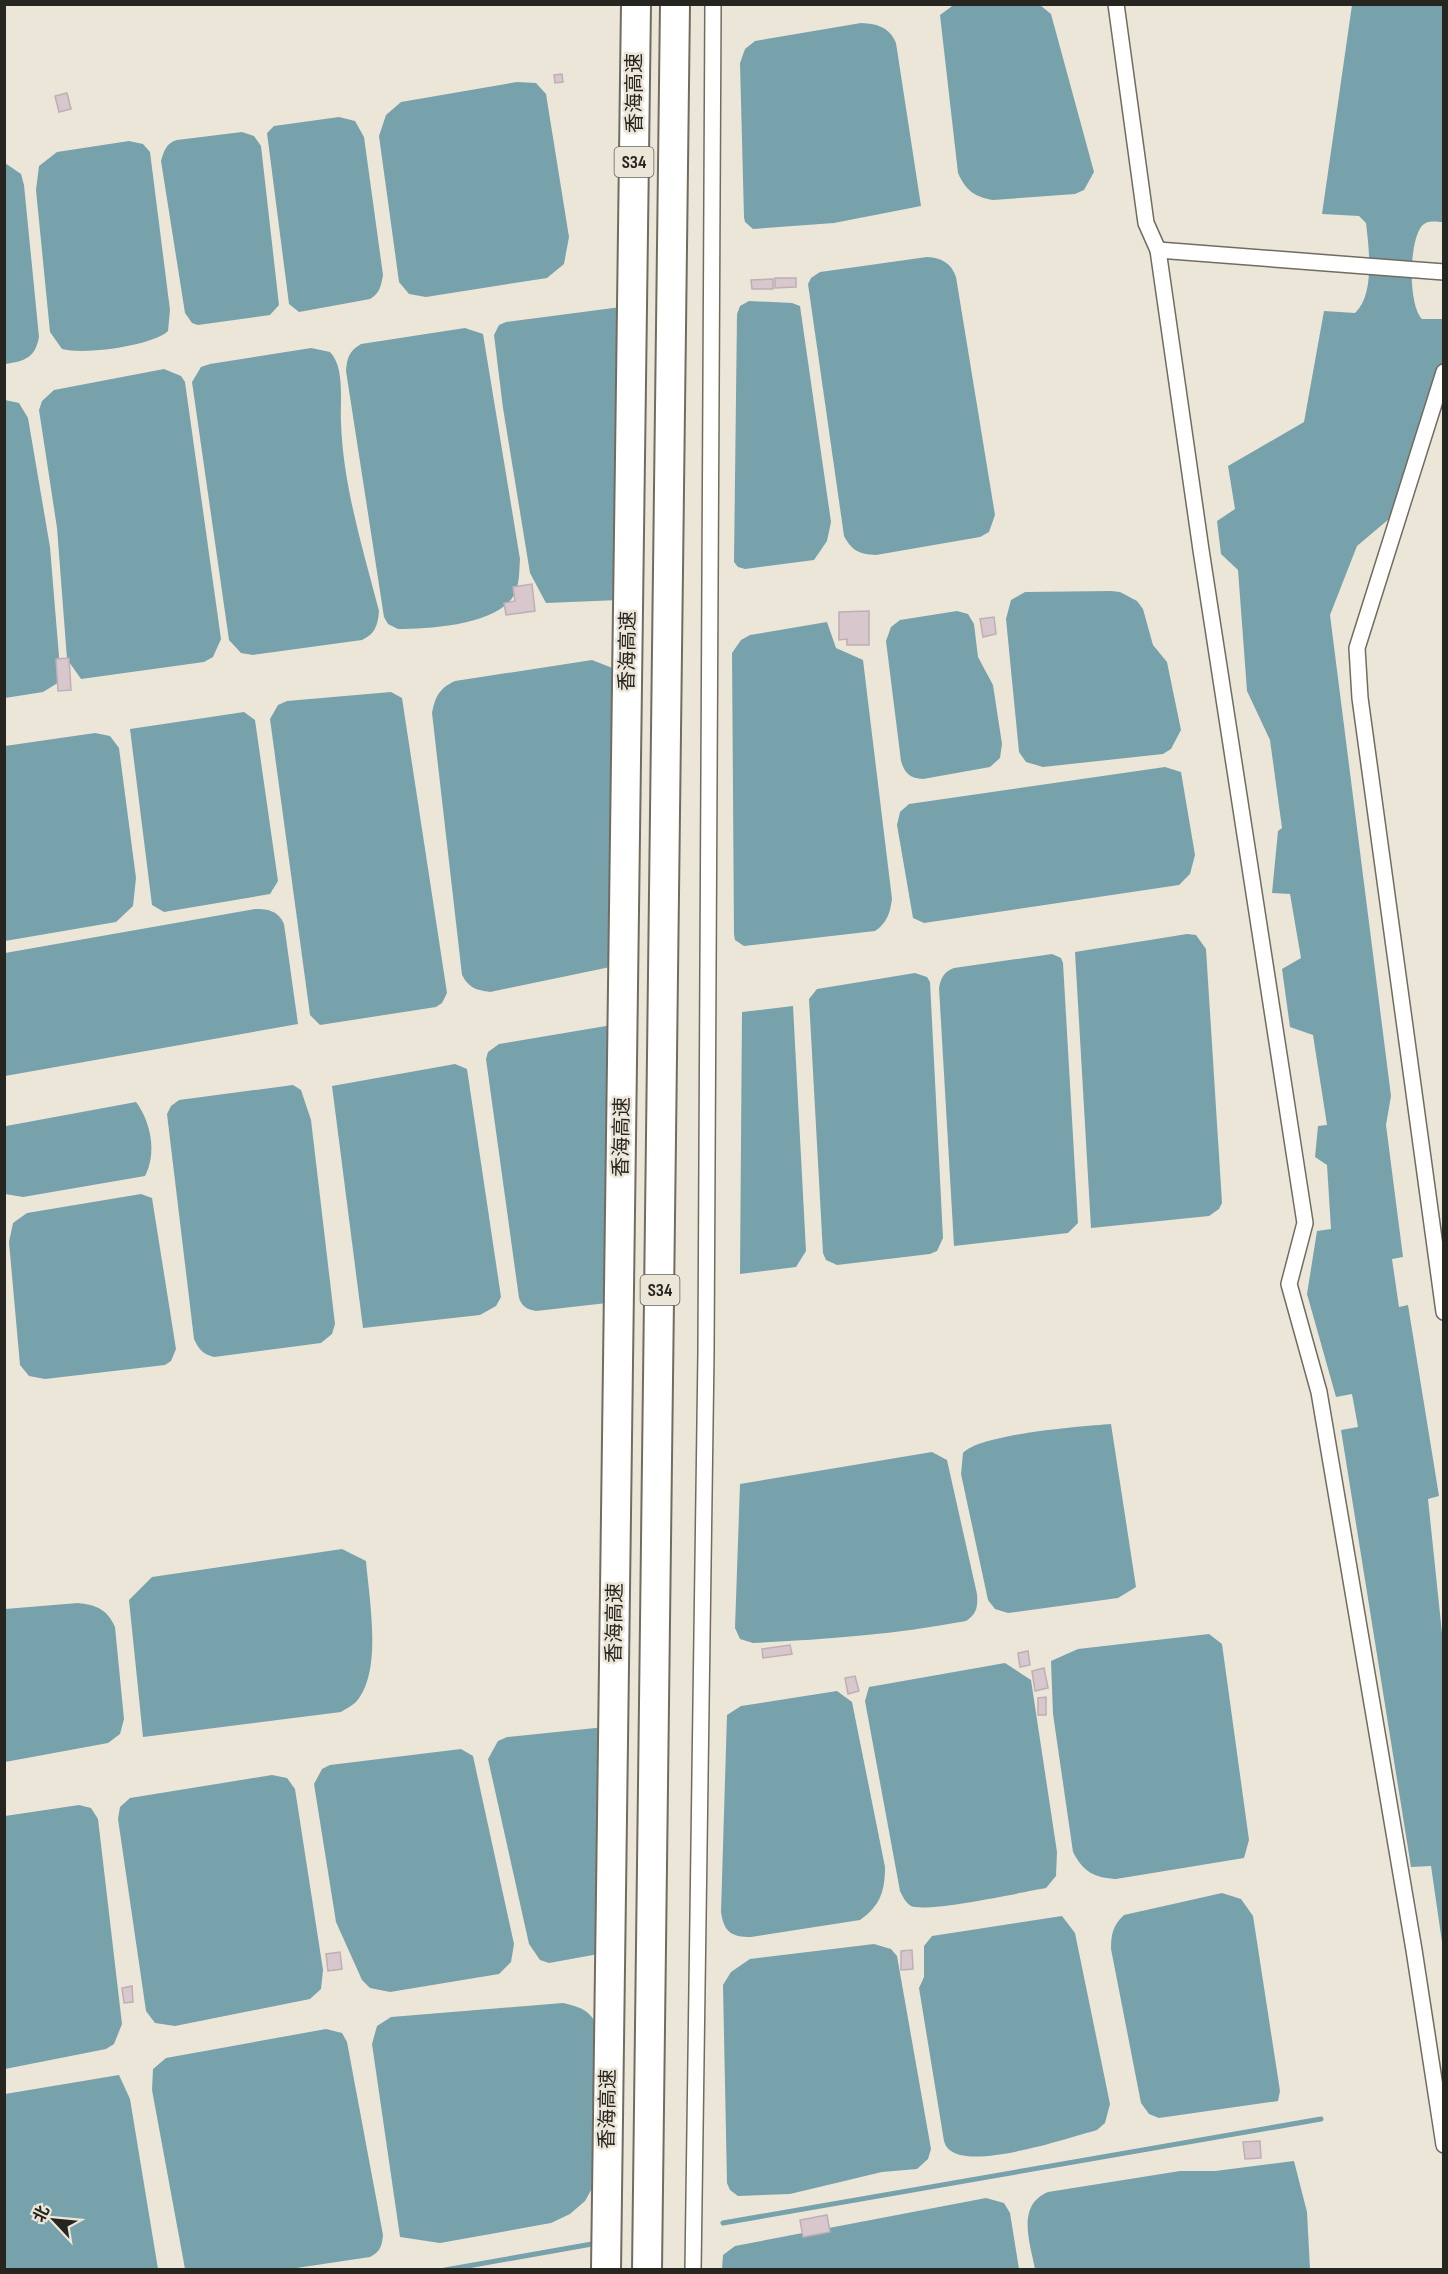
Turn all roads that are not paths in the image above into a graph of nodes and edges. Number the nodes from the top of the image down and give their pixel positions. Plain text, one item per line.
1 (636, 4) edge
2 (675, 4) edge
3 (713, 4) edge
4 (1116, 4) edge
5 (1158, 250) junction
6 (1443, 272) edge
7 (1443, 372) edge
8 (1443, 1311) edge
9 (1443, 2145) edge
10 (606, 2270) edge
11 (647, 2270) edge
12 (693, 2270) edge

1 - 10 highway, 香海高速 / S34
2 - 11 highway, 香海高速 / S34
3 - 12 street
4 - 5 street
5 - 6 street
5 - 9 street
7 - 8 street

